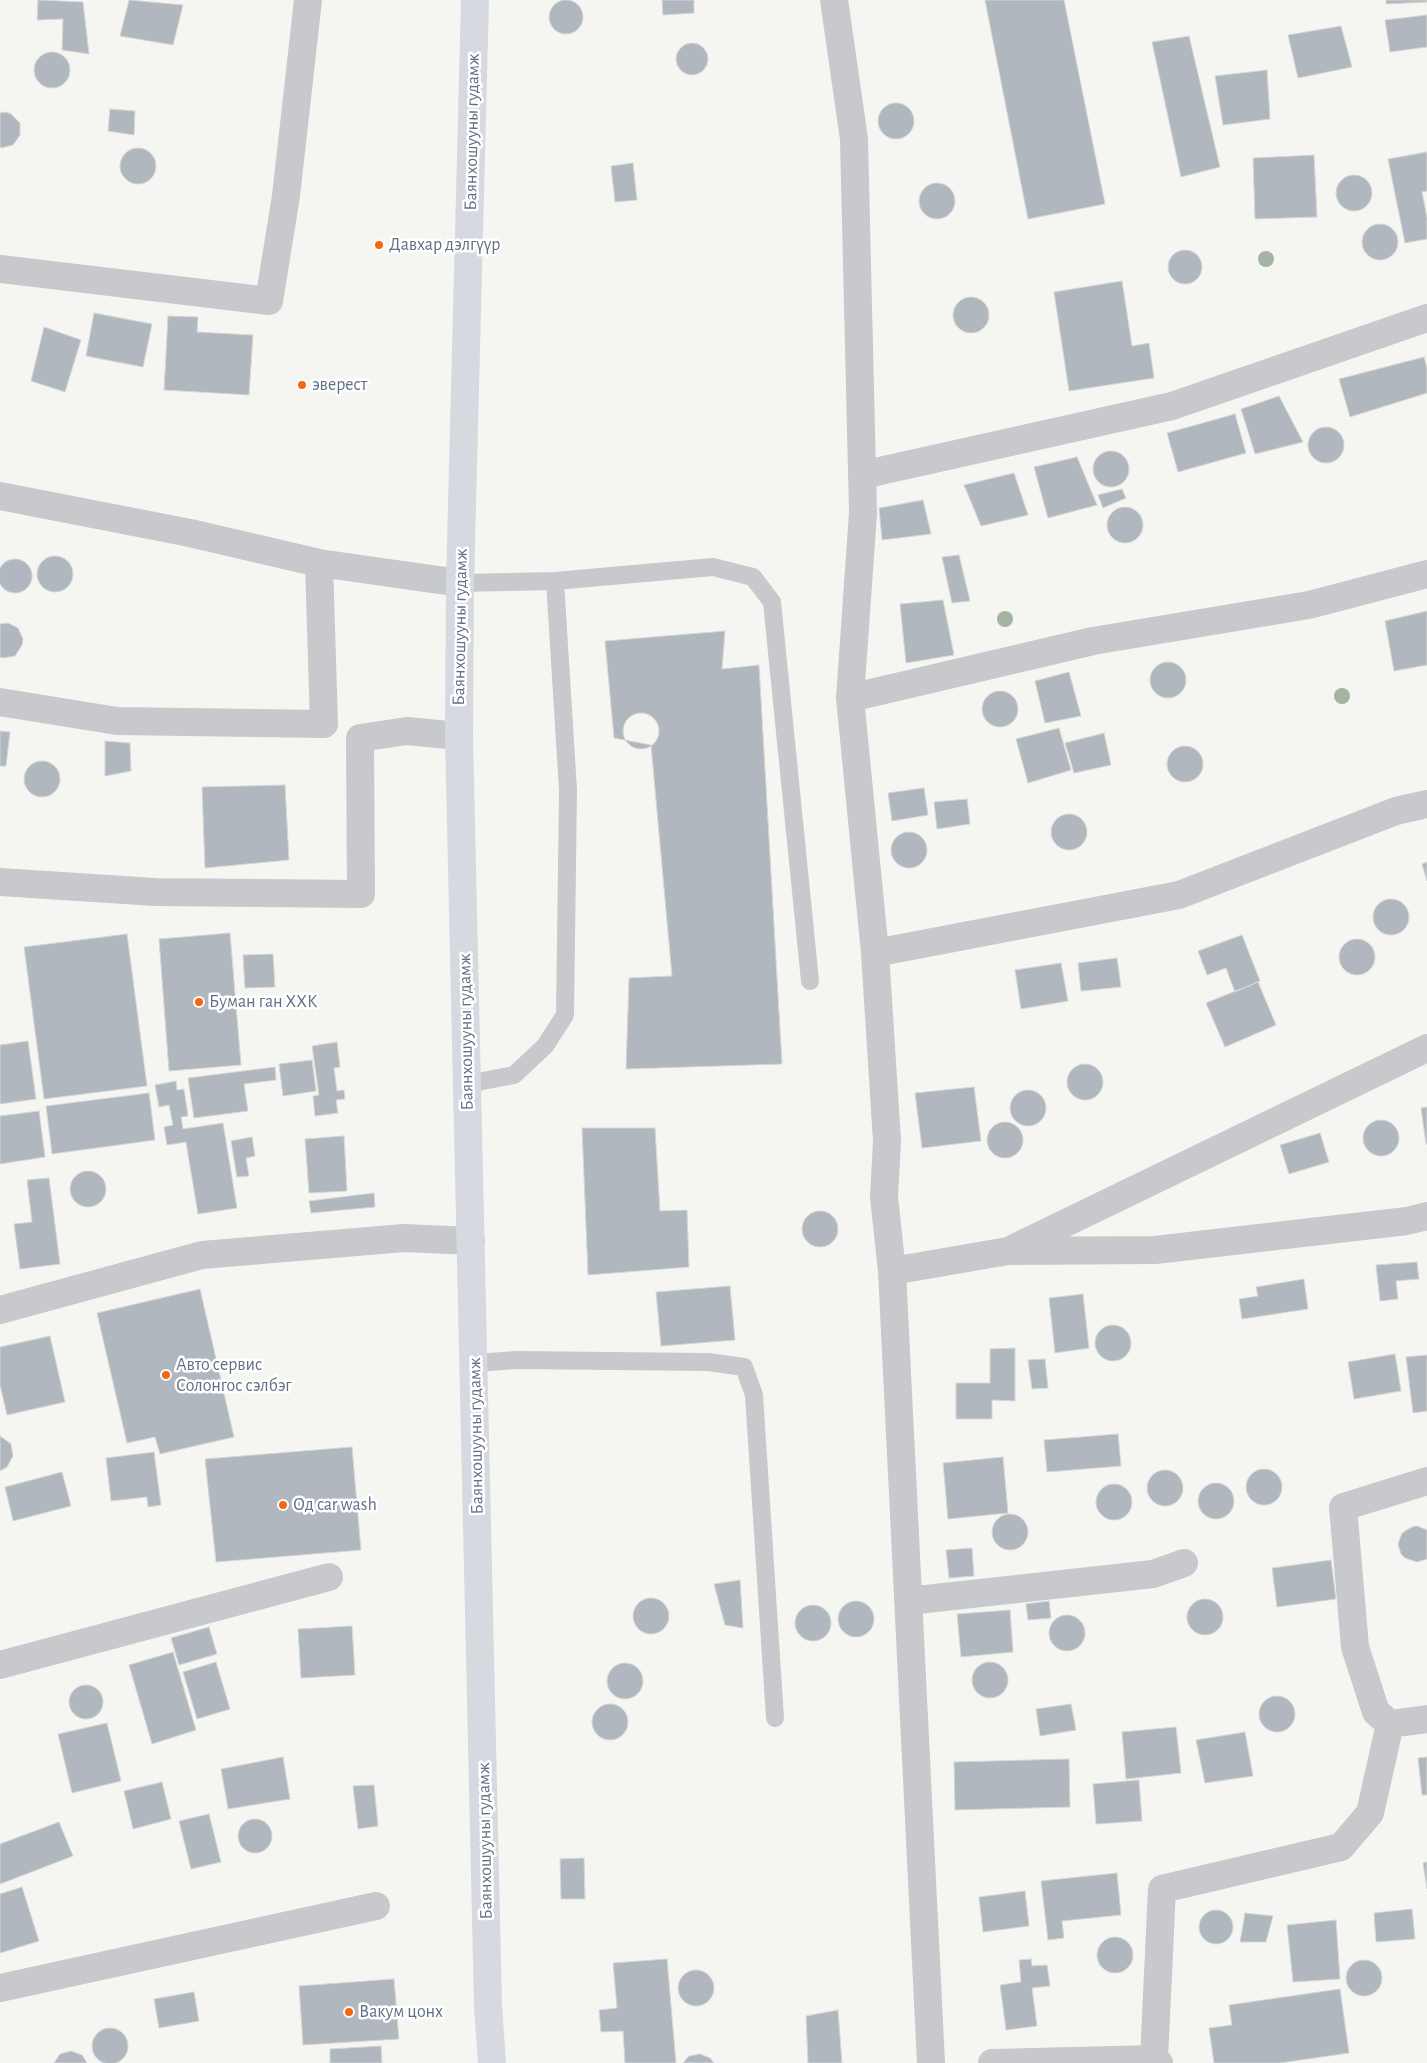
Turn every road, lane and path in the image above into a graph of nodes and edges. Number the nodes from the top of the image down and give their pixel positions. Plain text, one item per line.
1 (308, 0) edge
2 (475, 0) edge
3 (834, 0) edge
4 (0, 269) edge
5 (1427, 318) edge
6 (862, 475) junction
7 (0, 496) edge
8 (319, 563) junction
9 (1427, 574) edge
10 (555, 581) junction
11 (460, 583) junction
12 (850, 698) junction
13 (0, 702) edge
14 (459, 736) junction
15 (1427, 804) edge
16 (0, 882) edge
17 (875, 953) junction
18 (810, 981) dead end
19 (1427, 1048) edge
20 (467, 1084) junction
21 (1427, 1216) edge
22 (471, 1241) junction
23 (1008, 1251) junction
24 (892, 1271) junction
25 (0, 1310) edge
26 (474, 1363) junction
27 (1427, 1481) edge
28 (1184, 1563) dead end
29 (329, 1577) dead end
30 (908, 1601) junction
31 (0, 1665) edge
32 (775, 1718) dead end
33 (1427, 1719) edge
34 (1390, 1724) junction
35 (376, 1906) dead end
36 (0, 1988) edge
37 (1157, 2061) edge
38 (492, 2063) edge
39 (931, 2063) edge
40 (992, 2063) edge

1 - 4 street
2 - 11 main road, Баянхошууны гудамж
3 - 6 street
5 - 6 street
6 - 12 street
7 - 8 street
8 - 11 street
8 - 13 street
9 - 12 street
10 - 11 lane
10 - 18 lane
10 - 20 lane
11 - 14 main road, Баянхошууны гудамж
12 - 17 street
14 - 16 street
14 - 20 main road, Баянхошууны гудамж
15 - 17 street
17 - 24 street
19 - 23 street
20 - 22 main road, Баянхошууны гудамж
21 - 23 street
22 - 25 street
22 - 26 main road, Баянхошууны гудамж
23 - 24 street
24 - 30 street
26 - 32 lane
26 - 38 main road, Баянхошууны гудамж
27 - 34 street
28 - 30 street
29 - 31 street
30 - 39 street
33 - 34 street
34 - 37 street
35 - 36 street
37 - 40 street

